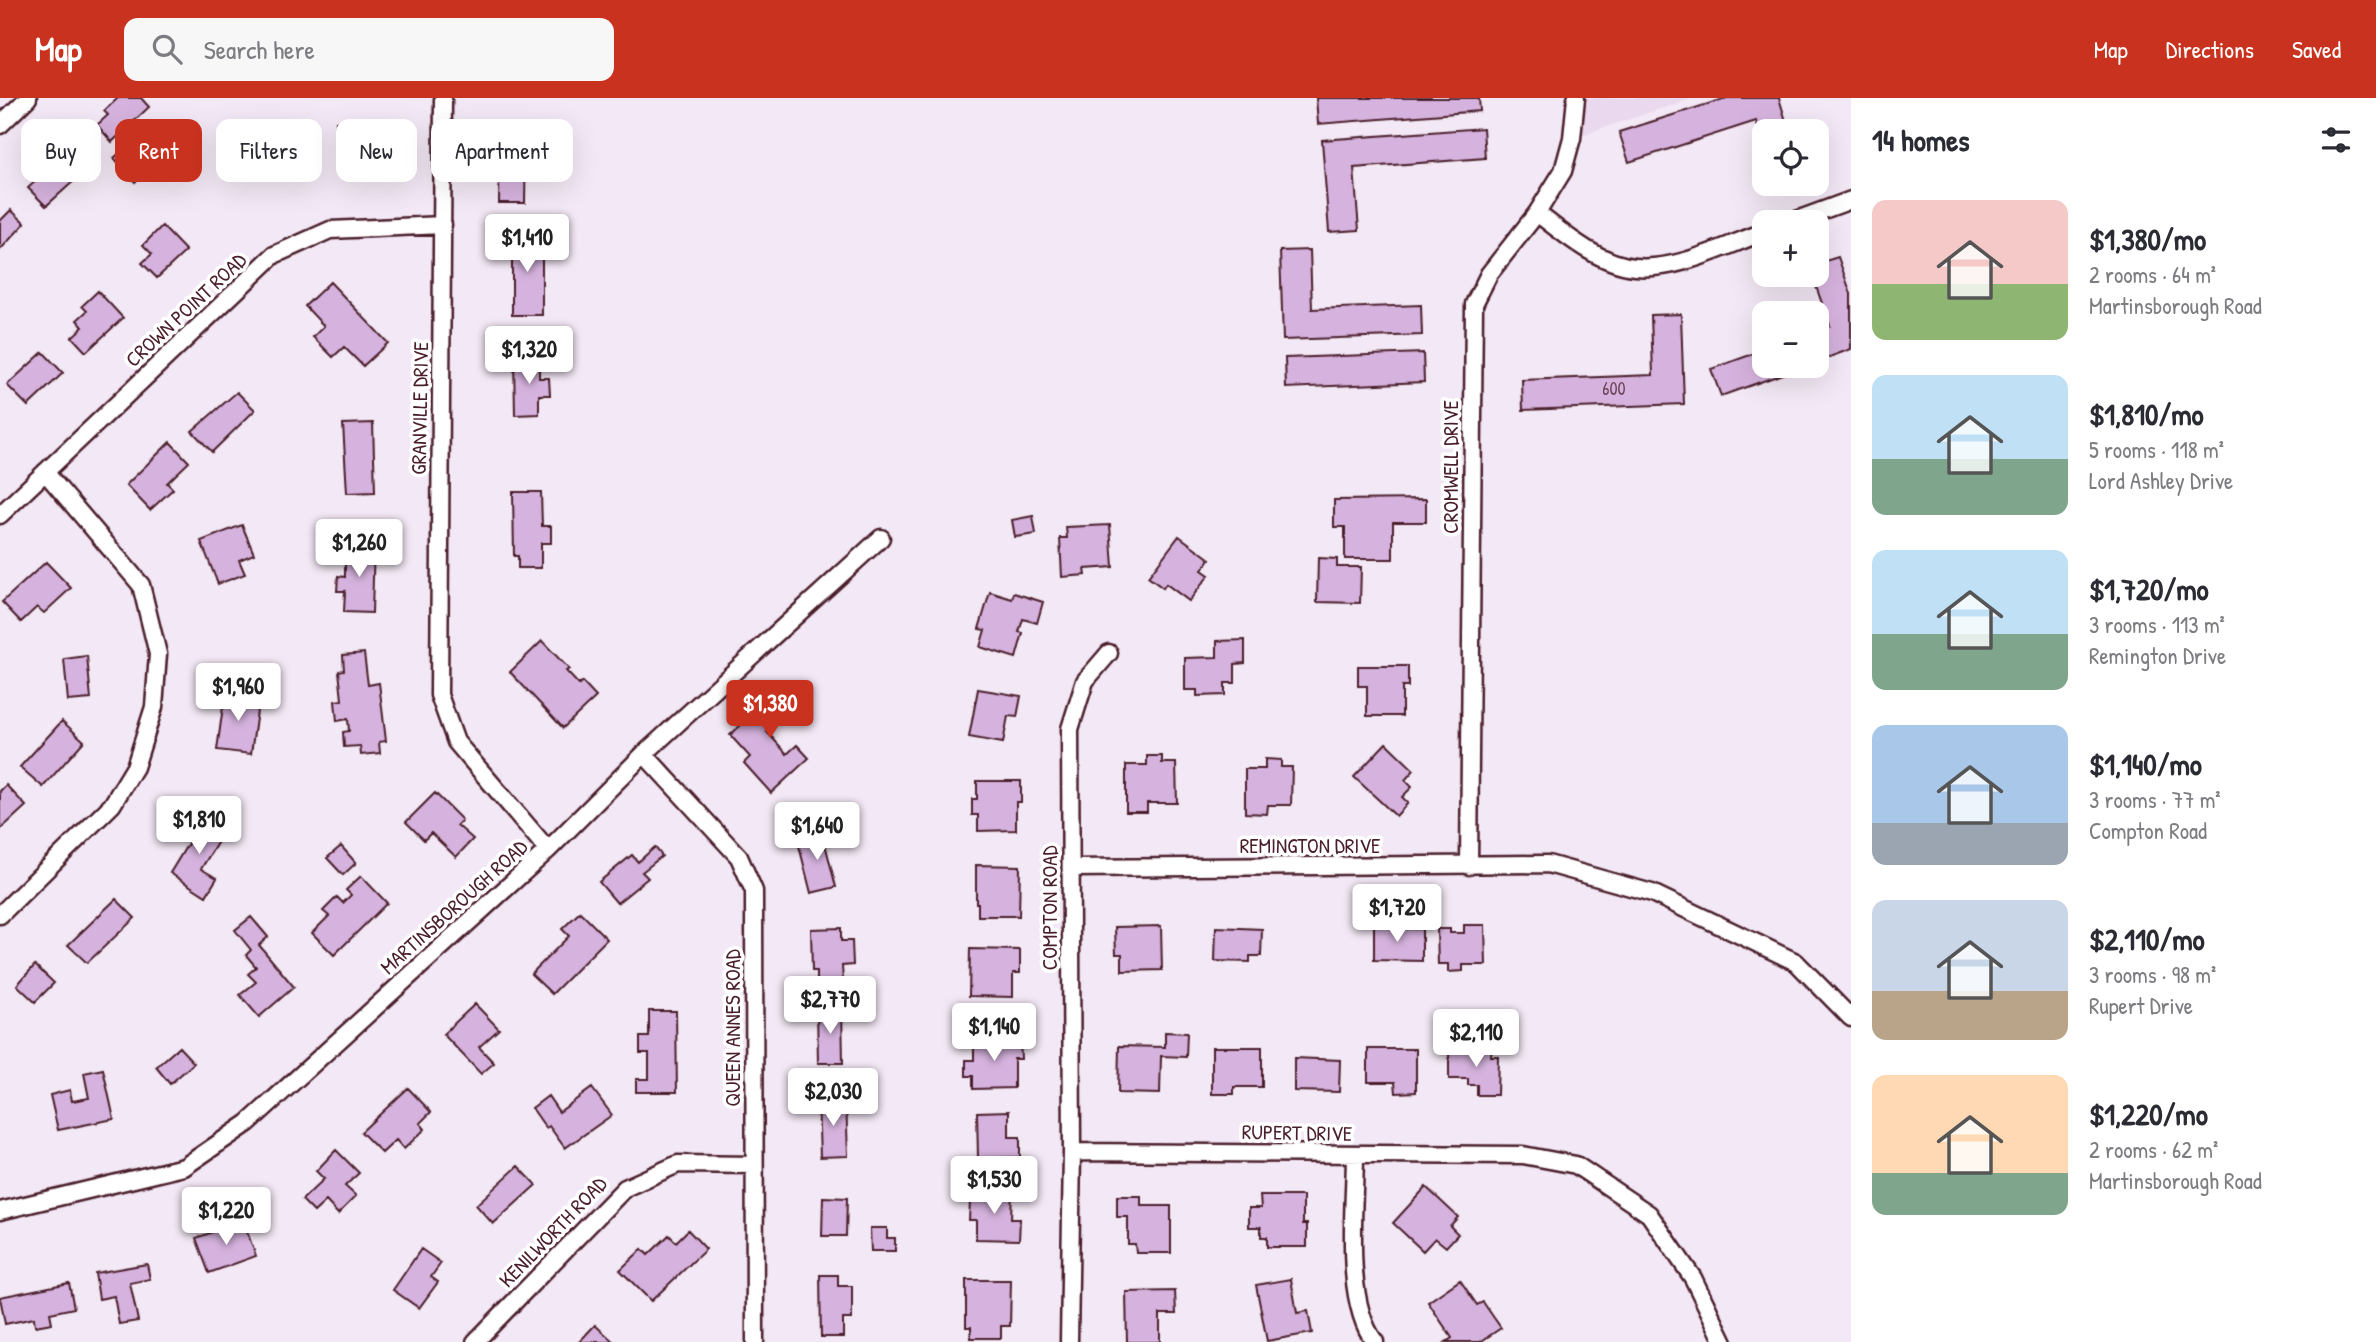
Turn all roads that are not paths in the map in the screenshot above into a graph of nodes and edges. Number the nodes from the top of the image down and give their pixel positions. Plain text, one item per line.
1 (29, 98) edge
2 (443, 98) edge
3 (1576, 98) edge
4 (0, 125) edge
5 (1851, 200) edge
6 (1824, 210) edge
7 (1537, 213) junction
8 (443, 225) junction
9 (1752, 236) edge
10 (45, 472) junction
11 (0, 515) edge
12 (881, 538) dead end
13 (1110, 653) dead end
14 (644, 754) junction
15 (548, 850) junction
16 (1469, 866) junction
17 (1071, 868) junction
18 (0, 915) edge
19 (1851, 1018) edge
20 (1072, 1152) junction
21 (1355, 1154) junction
22 (754, 1165) junction
23 (0, 1211) edge
24 (475, 1342) edge
25 (755, 1342) edge
26 (1069, 1342) edge
27 (1375, 1342) edge
28 (1724, 1342) edge

1 - 4 street
2 - 8 street, GRANVILLE DRIVE
3 - 7 street, CROMWELL DRIVE
5 - 6 street
7 - 9 street
7 - 16 street, CROMWELL DRIVE
8 - 10 street, CROWN POINT ROAD
8 - 15 street, GRANVILLE DRIVE
10 - 11 street, CROWN POINT ROAD
10 - 18 street
12 - 14 street, MARTINSBOROUGH ROAD
13 - 17 street, COMPTON ROAD
14 - 15 street, MARTINSBOROUGH ROAD
14 - 22 street, QUEEN ANNES ROAD
15 - 23 street, MARTINSBOROUGH ROAD
16 - 17 street, REMINGTON DRIVE
16 - 19 street, REMINGTON DRIVE
17 - 20 street, COMPTON ROAD
20 - 21 street, RUPERT DRIVE
20 - 26 street, COMPTON ROAD
21 - 27 street
21 - 28 street, RUPERT DRIVE
22 - 24 street, KENILWORTH ROAD
22 - 25 street, QUEEN ANNES ROAD

